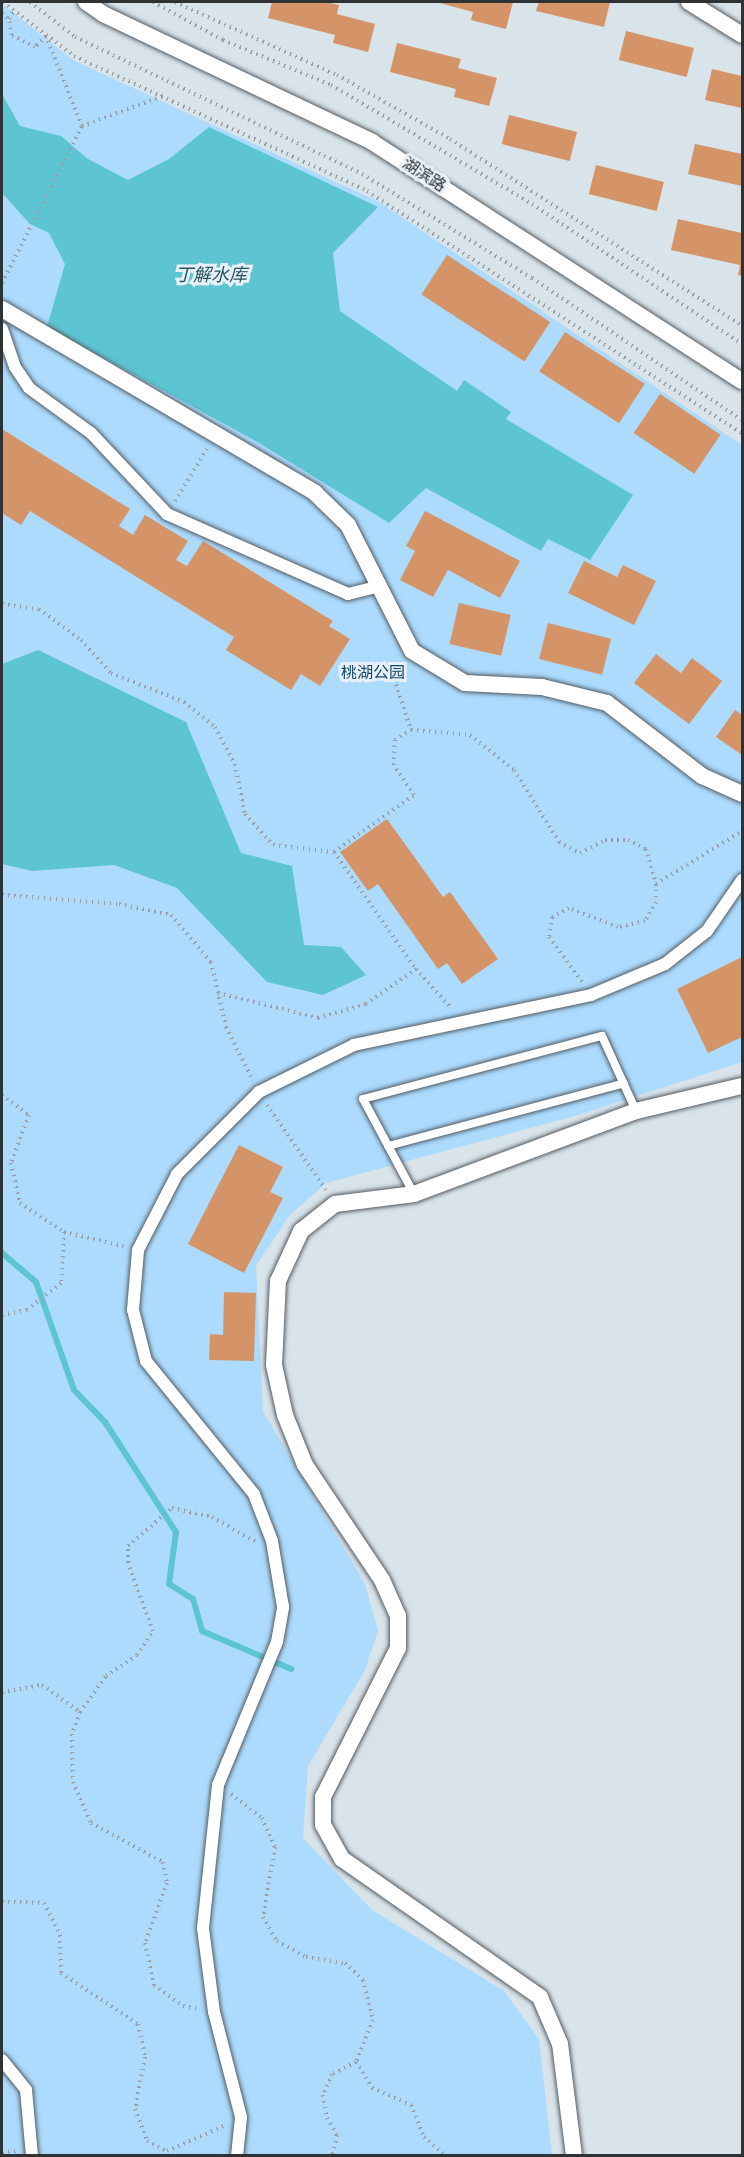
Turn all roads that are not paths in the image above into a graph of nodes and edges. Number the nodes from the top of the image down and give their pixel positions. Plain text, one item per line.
1 (87, 2) edge
2 (689, 2) edge
3 (742, 35) edge
4 (2, 309) edge
5 (2, 330) edge
6 (742, 381) edge
7 (376, 587) junction
8 (742, 794) edge
9 (742, 880) edge
10 (624, 1083) junction
11 (742, 1086) edge
12 (636, 1111) junction
13 (388, 1146) junction
14 (414, 1194) junction
15 (2, 2060) edge
16 (32, 2156) edge
17 (237, 2156) edge
18 (574, 2156) edge

1 - 6 street, 湖滨路
2 - 3 street
4 - 7 street
5 - 7 street
7 - 8 street
9 - 17 street
10 - 12 lane
10 - 13 lane
10 - 13 lane
11 - 12 street
12 - 14 street
13 - 14 lane
14 - 18 street
15 - 16 street

